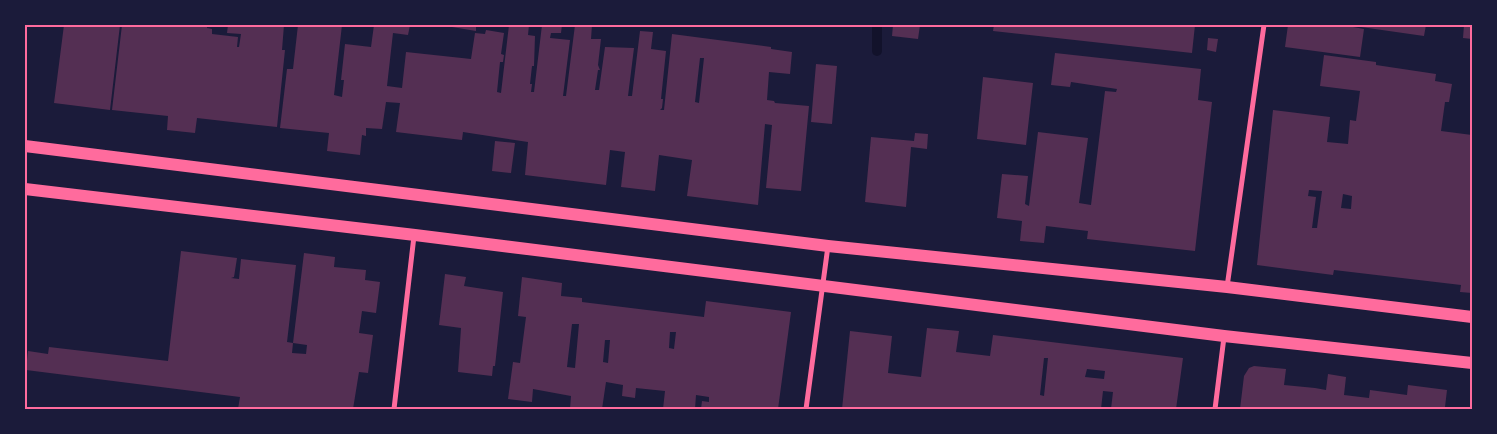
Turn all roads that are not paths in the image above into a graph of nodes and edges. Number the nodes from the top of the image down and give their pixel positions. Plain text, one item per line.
1 (1264, 25) edge
2 (25, 146) edge
3 (25, 189) edge
4 (414, 234) junction
5 (828, 246) junction
6 (822, 284) junction
7 (1227, 286) junction
8 (1472, 317) edge
9 (1224, 336) junction
10 (1472, 363) edge
11 (394, 409) edge
12 (806, 409) edge
13 (1215, 409) edge

1 - 7 street
2 - 5 main road
3 - 4 main road
4 - 6 main road
4 - 11 street
5 - 6 street
5 - 7 main road
6 - 9 main road
6 - 12 street
7 - 8 main road
9 - 10 main road
9 - 13 street

